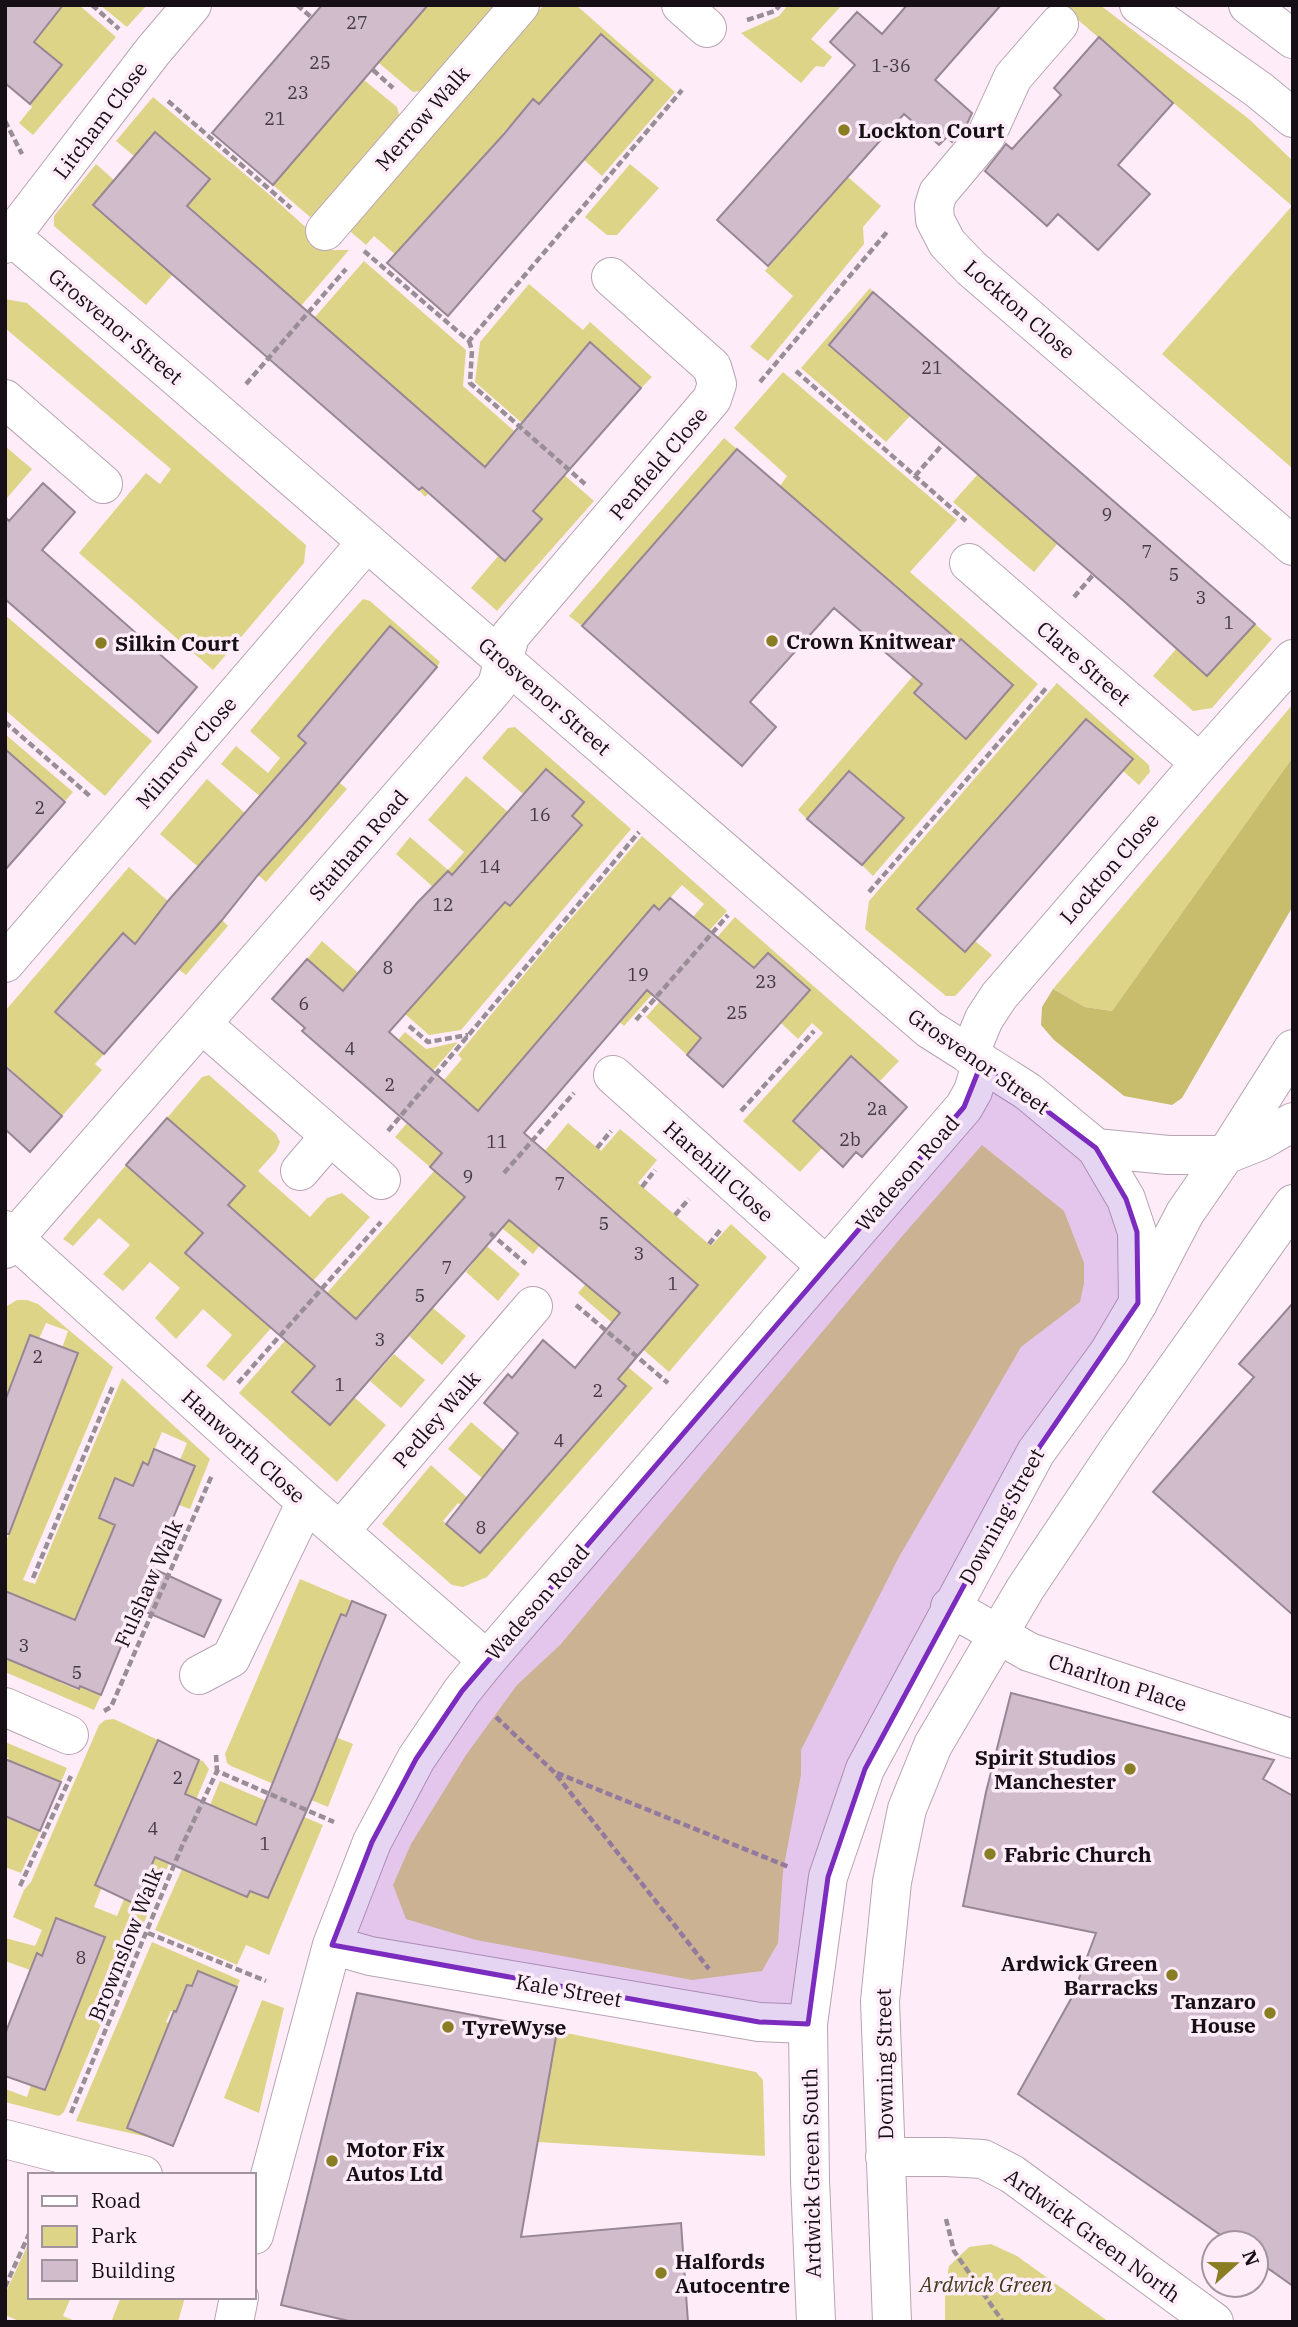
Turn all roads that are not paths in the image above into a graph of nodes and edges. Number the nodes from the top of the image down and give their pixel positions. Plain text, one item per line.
1 (192, 5) edge
2 (520, 5) edge
3 (1139, 5) edge
4 (1248, 5) edge
5 (1059, 24) dead end
6 (1293, 38) edge
7 (1293, 118) edge
8 (325, 231) dead end
9 (7, 237) edge
10 (611, 277) dead end
11 (5, 399) edge
12 (103, 484) dead end
13 (367, 542) junction
14 (1293, 546) edge
15 (969, 563) dead end
16 (1293, 659) edge
17 (504, 660) junction
18 (1200, 763) junction
19 (5, 963) edge
20 (203, 1025) junction
21 (1293, 1049) edge
22 (976, 1058) junction
23 (597, 1080) road end
24 (1293, 1122) edge
25 (330, 1136) junction
26 (1096, 1148) junction
27 (1225, 1155) junction
28 (300, 1171) dead end
29 (381, 1197) road end
30 (1293, 1204) edge
31 (8, 1239) edge
32 (826, 1266) junction
33 (533, 1288) road end
34 (1138, 1303) junction
35 (306, 1502) junction
36 (340, 1531) junction
37 (950, 1607) junction
38 (998, 1634) junction
39 (486, 1660) junction
40 (199, 1675) dead end
41 (5, 1707) edge
42 (80, 1739) road end
43 (1293, 1739) edge
44 (332, 1945) junction
45 (808, 2025) junction
46 (5, 2139) edge
47 (885, 2157) junction
48 (135, 2173) edge
49 (256, 2216) edge
50 (239, 2299) edge
51 (234, 2322) edge
52 (816, 2322) edge
53 (892, 2322) edge
54 (1214, 2322) edge

1 - 9 main road, Litcham Close
2 - 8 main road, Merrow Walk
3 - 7 main road
4 - 6 main road
5 - 14 main road, Lockton Close
9 - 13 main road, Grosvenor Street
10 - 17 main road, Penfield Close
11 - 12 main road
13 - 17 main road, Grosvenor Street
13 - 19 main road, Milnrow Close
15 - 18 main road, Clare Street
16 - 18 main road, Lockton Close
17 - 20 main road, Statham Road
17 - 22 main road, Grosvenor Street
18 - 22 main road, Lockton Close
20 - 25 main road
20 - 31 main road, Statham Road
21 - 27 main road, Downing Street
22 - 26 main road, Grosvenor Street
22 - 32 main road, Wadeson Road
23 - 32 main road, Harehill Close
24 - 27 main road
25 - 28 main road
25 - 29 main road
26 - 27 main road
26 - 34 main road, Grosvenor Street
27 - 34 main road, Downing Street
30 - 38 main road, Downing Street
31 - 35 main road, Hanworth Close
32 - 39 main road, Wadeson Road
33 - 36 main road, Pedley Walk
34 - 37 main road, Downing Street
35 - 36 main road, Hanworth Close
35 - 40 main road
36 - 39 main road, Hanworth Close
37 - 38 main road, Charlton Place
37 - 45 main road, Downing Street
38 - 43 main road, Charlton Place
38 - 47 main road, Downing Street
39 - 44 main road, Wadeson Road
41 - 42 main road
44 - 45 main road, Kale Street
44 - 49 main road, Wadeson Road
45 - 52 main road, Ardwick Green South
46 - 48 main road
47 - 53 main road
47 - 54 main road, Ardwick Green North
50 - 51 main road

